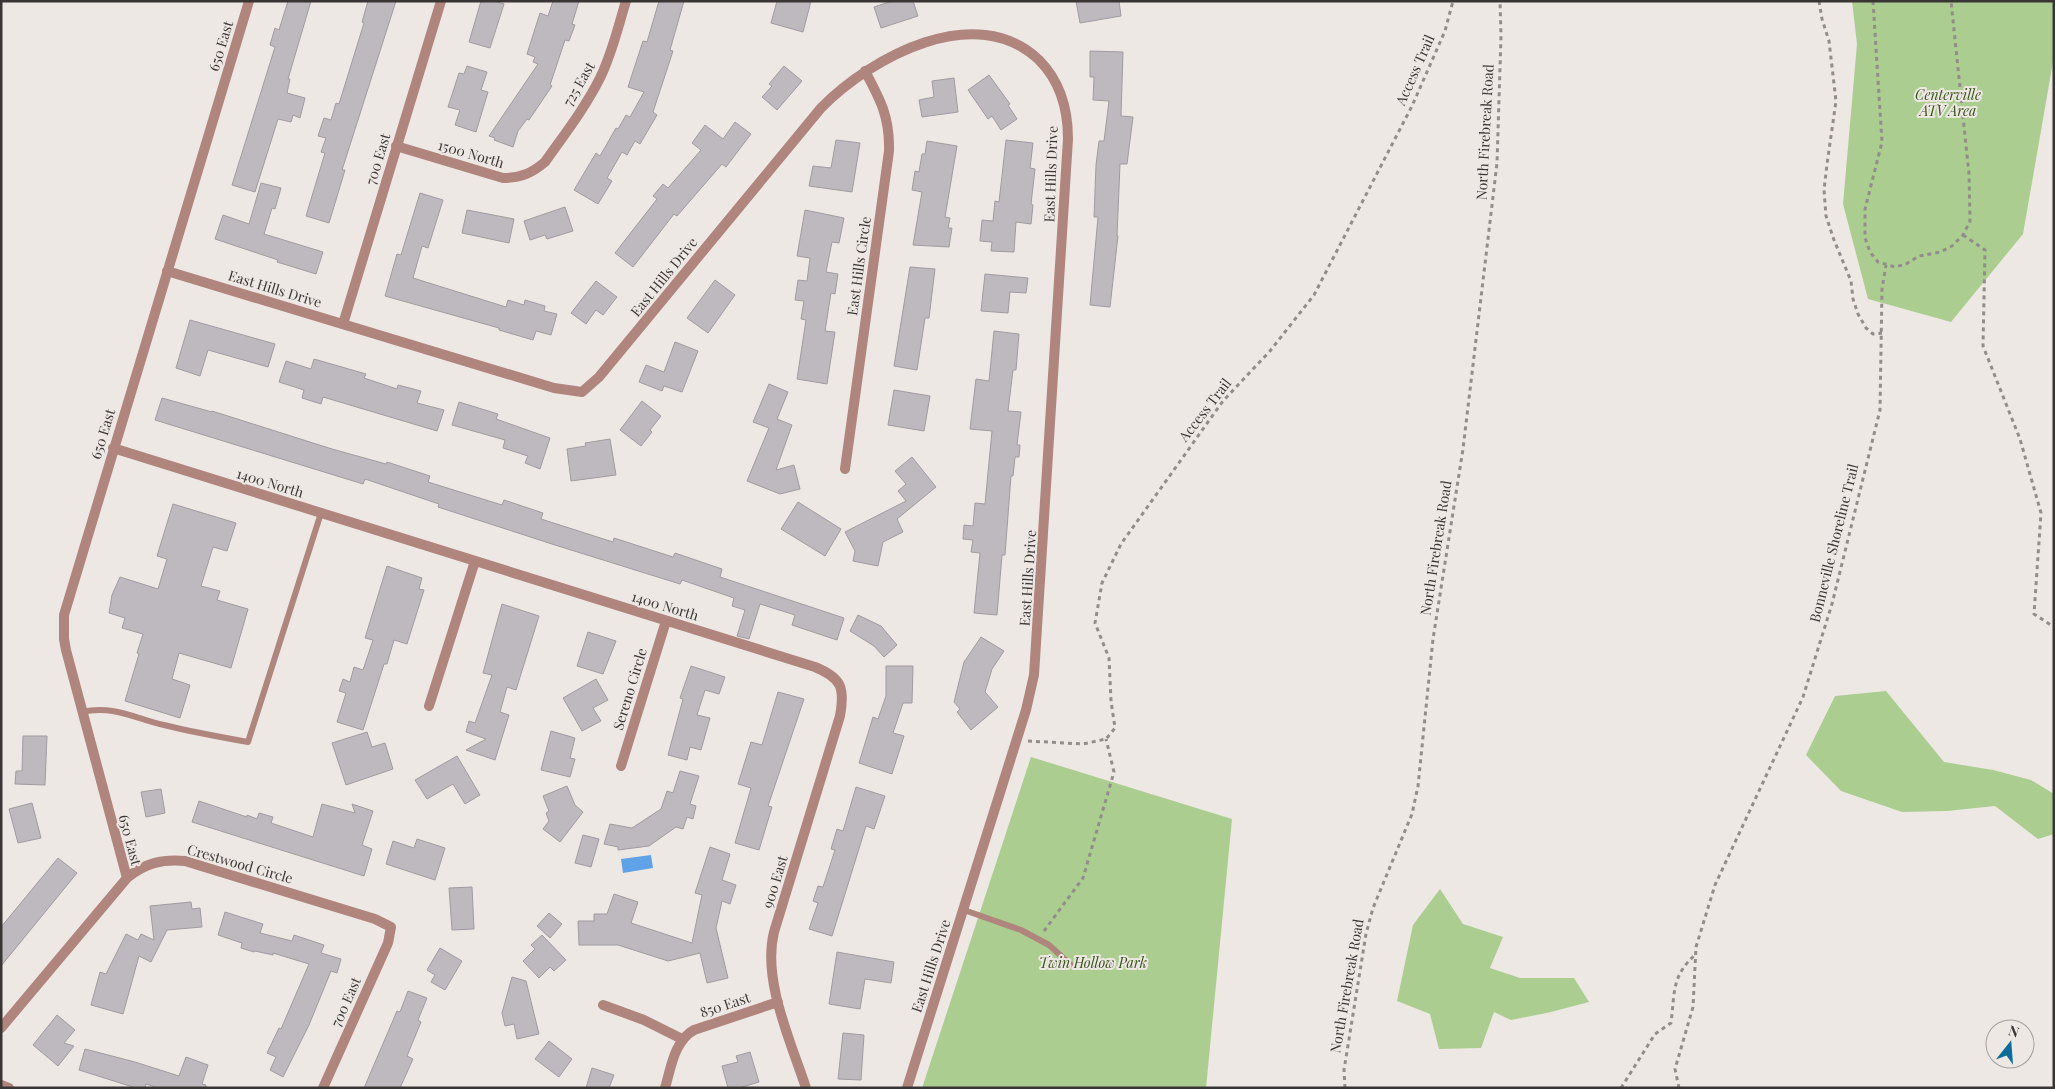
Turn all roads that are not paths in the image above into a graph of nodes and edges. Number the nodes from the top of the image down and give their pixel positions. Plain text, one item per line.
1 (248, 1) edge
2 (440, 1) edge
3 (626, 1) edge
4 (865, 71) junction
5 (396, 146) junction
6 (537, 169) joint
7 (167, 271) junction
8 (342, 324) junction
9 (113, 448) junction
10 (845, 469) dead end
11 (321, 513) junction
12 (475, 561) junction
13 (666, 621) junction
14 (841, 685) joint
15 (429, 706) dead end
16 (81, 712) junction
17 (621, 766) dead end
18 (126, 878) junction
19 (964, 910) junction
20 (392, 927) joint
21 (1071, 965) dead end
22 (778, 1002) junction
23 (603, 1005) dead end
24 (1, 1028) edge
25 (682, 1039) junction
26 (1, 1085) edge
27 (9, 1088) edge
28 (323, 1088) edge
29 (665, 1088) edge
30 (806, 1088) edge
31 (907, 1088) edge

1 - 7 street, 650 East
2 - 5 street, 700 East
3 - 6 street, 725 East
4 - 8 street, East Hills Drive
4 - 10 street, East Hills Circle
4 - 19 street, East Hills Drive
5 - 6 street, 1500 North
5 - 8 street, 700 East
7 - 8 street, East Hills Drive
7 - 9 street, 650 East
9 - 11 street, 1400 North
9 - 16 street, 650 East
11 - 12 street, 1400 North
11 - 16 lane
12 - 13 street, 1400 North
12 - 15 street
13 - 14 street, 1400 North
13 - 17 street, Sereno Circle
14 - 22 street, 900 East
16 - 18 street, 650 East
18 - 20 street, Crestwood Circle
18 - 24 street, Crestwood Circle
19 - 21 lane
19 - 31 street, East Hills Drive
20 - 28 street, 700 East
22 - 25 street, 850 East
22 - 30 street, 900 East
23 - 25 street
25 - 29 street
26 - 27 street

